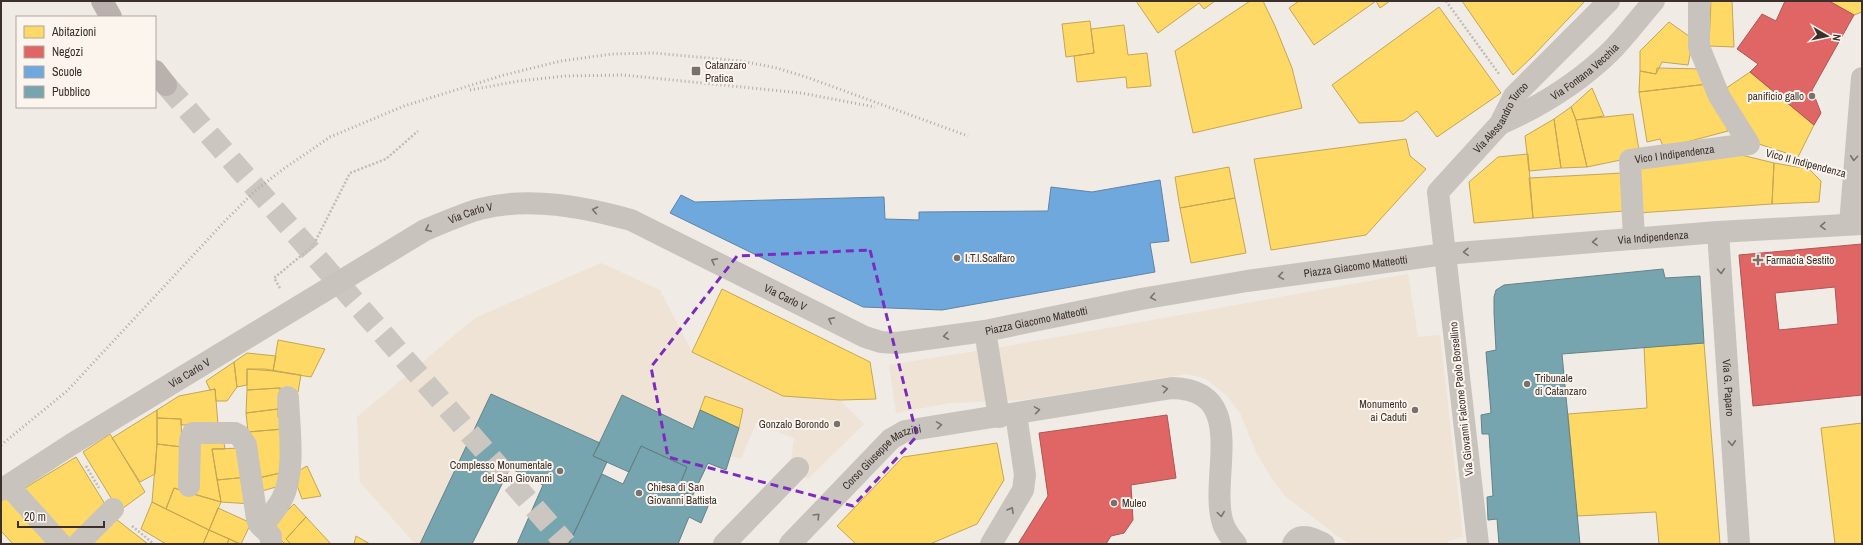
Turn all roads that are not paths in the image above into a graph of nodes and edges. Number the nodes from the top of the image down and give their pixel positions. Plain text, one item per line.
1 (102, 1) edge
2 (1609, 1) edge
3 (1654, 1) edge
4 (1699, 1) edge
5 (111, 16) edge
6 (1862, 78) edge
7 (1500, 124) junction
8 (1856, 224) edge
9 (1718, 232) junction
10 (1634, 239) junction
11 (1445, 254) junction
12 (985, 331) junction
13 (288, 397) dead end
14 (1007, 415) junction
15 (798, 468) dead end
16 (189, 486) dead end
17 (5, 488) edge
18 (113, 509) dead end
19 (266, 536) edge
20 (61, 544) edge
21 (78, 544) edge
22 (724, 544) edge
23 (790, 544) edge
24 (991, 544) edge
25 (1236, 544) edge
26 (1293, 544) edge
27 (1324, 544) edge
28 (1478, 544) edge
29 (1739, 544) edge

1 - 5 main road
2 - 7 street, Via Alessandro Turco
3 - 7 street, Via Fontana Vecchia
4 - 10 street, Vico I Indipendenza
6 -> 8 street
7 - 11 street, Via Alessandro Turco
8 -> 9 street, Via Indipendenza
9 - 10 street, Via Indipendenza
9 -> 29 street, Via G. Paparo
10 -> 11 street, Via Indipendenza
11 -> 12 street, Piazza Giacomo Matteotti
11 - 28 street, Via Giovanni Falcone Paolo Borsellino
12 - 14 street, Piazza Giacomo Matteotti
12 -> 17 street, Via Carlo V
13 - 19 street
23 -> 14 street, Corso Giuseppe Mazzini
24 -> 14 street, Piazza Giacomo Matteotti
14 -> 25 street
15 - 22 street
16 - 19 street
17 - 20 street
18 - 21 street
26 - 27 street

